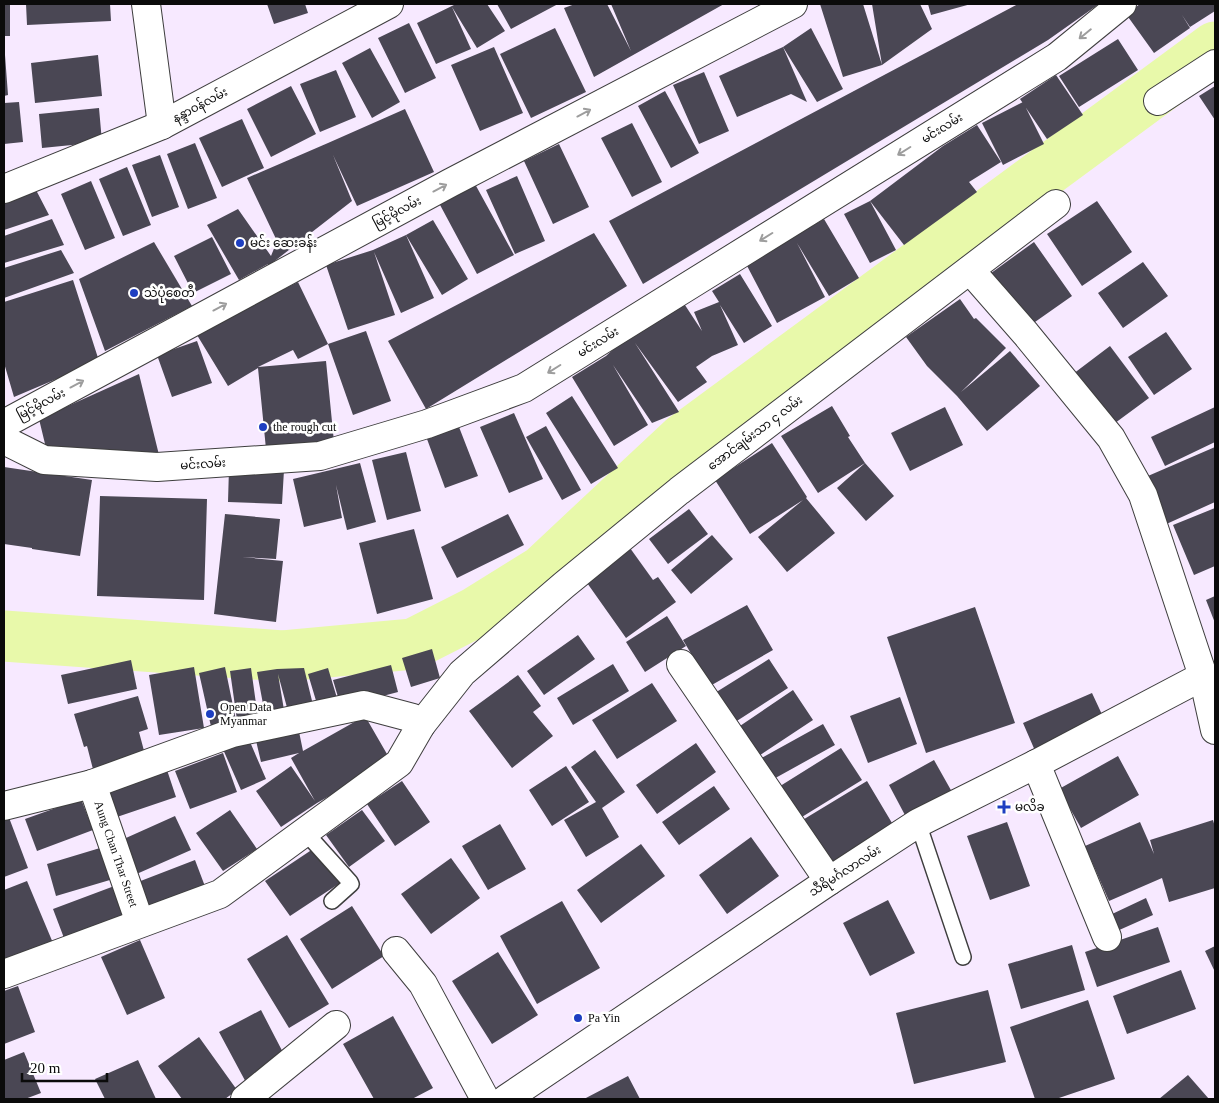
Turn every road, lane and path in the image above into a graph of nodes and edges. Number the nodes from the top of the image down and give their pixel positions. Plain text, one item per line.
1 (146, 4) edge
2 (389, 4) edge
3 (794, 4) edge
4 (1122, 4) edge
5 (1215, 64) edge
6 (1158, 101) dead end
7 (162, 126) junction
8 (4, 188) edge
9 (1056, 204) dead end
10 (970, 270) junction
11 (4, 424) edge
12 (4, 440) edge
13 (681, 664) dead end
14 (1203, 676) junction
15 (421, 724) junction
16 (1215, 730) edge
17 (1036, 764) junction
18 (92, 784) junction
19 (4, 806) edge
20 (918, 823) junction
21 (305, 832) junction
22 (830, 882) junction
23 (332, 901) dead end
24 (140, 923) junction
25 (1107, 937) dead end
26 (396, 952) dead end
27 (963, 957) dead end
28 (4, 974) edge
29 (336, 1025) dead end
30 (245, 1099) edge
31 (484, 1099) edge
32 (506, 1099) edge

1 - 7 street
2 - 7 street, နန္ဒာ၀န်လမ်း
11 -> 3 street, မြင့်မိုလမ်း
4 -> 12 street, မင်းလမ်း
5 - 6 street
7 - 8 street, နန္ဒာ၀န်လမ်း
9 - 10 street, အောင်ချမ်းသာ ၄ လမ်း
10 - 14 street
10 - 15 street, အောင်ချမ်းသာ ၄ လမ်း
13 - 22 street
14 - 16 street
14 - 17 street, သီရိမင်္ဂလာလမ်း
15 - 18 street
15 - 21 street, အောင်ချမ်းသာ ၄ လမ်း
17 - 20 street, သီရိမင်္ဂလာလမ်း
17 - 25 street
18 - 19 street
18 - 24 street, Aung Chan Thar Street
20 - 22 street, သီရိမင်္ဂလာလမ်း
20 - 27 lane
21 - 23 lane
21 - 24 street, အောင်ချမ်းသာ ၄ လမ်း
22 - 32 street, သီရိမင်္ဂလာလမ်း
24 - 28 street, အောင်ချမ်းသာ ၄ လမ်း
26 - 31 street
29 - 30 street

